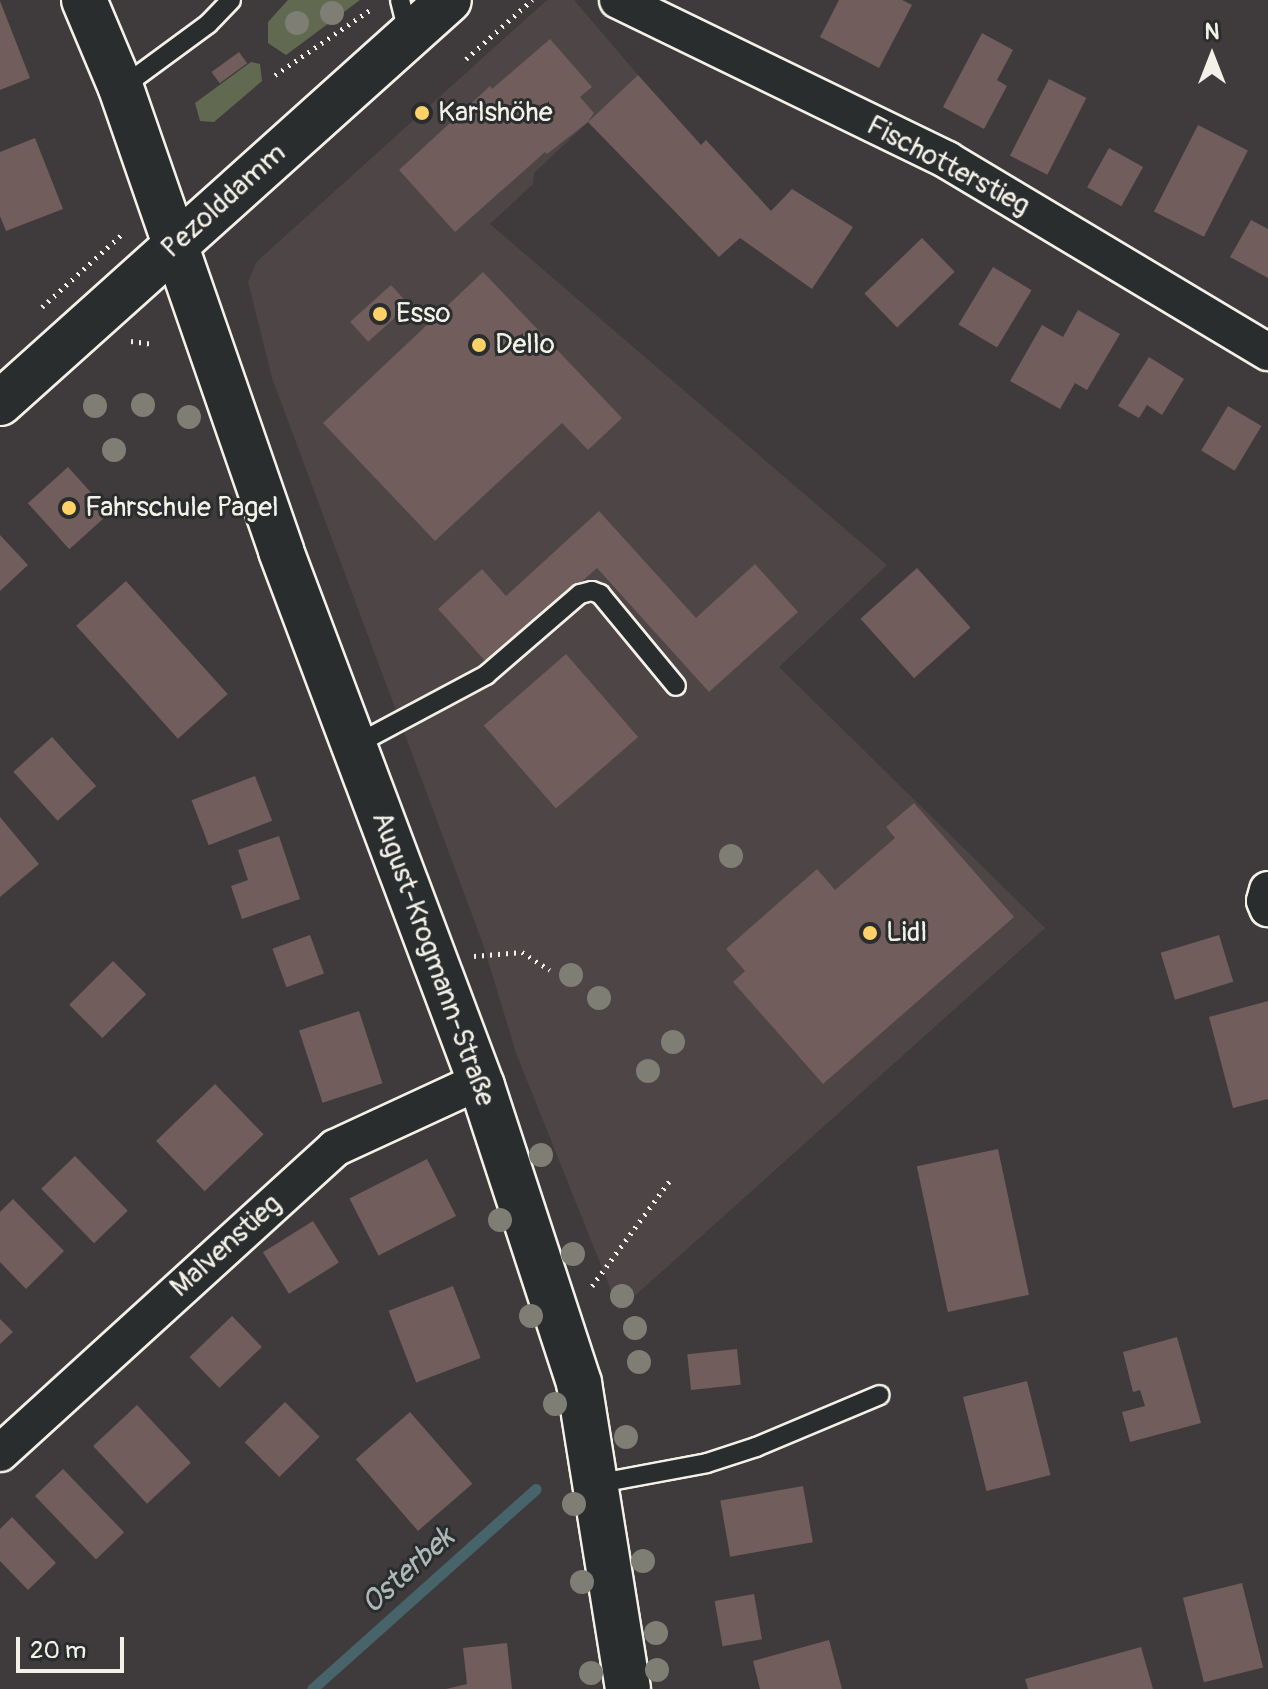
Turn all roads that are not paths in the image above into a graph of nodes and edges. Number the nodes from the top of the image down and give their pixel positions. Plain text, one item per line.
1 (84, 0) edge
2 (231, 0) edge
3 (449, 0) edge
4 (618, 0) edge
5 (404, 18) edge
6 (121, 88) junction
7 (175, 245) junction
8 (1268, 352) edge
9 (0, 403) edge
10 (676, 686) dead end
11 (355, 745) junction
12 (1268, 890) edge
13 (1268, 908) edge
14 (480, 1081) junction
15 (880, 1395) dead end
16 (0, 1453) edge
17 (595, 1484) junction
18 (628, 1689) edge

1 - 6 main road
2 - 6 lane
3 - 5 main road, Pezolddamm
4 - 8 street, Fischotterstieg
5 - 7 main road, Pezolddamm
6 - 7 main road
7 - 9 main road, Pezolddamm
7 - 11 main road, August-Krogmann-Straße
10 - 11 lane
11 - 14 main road, August-Krogmann-Straße
12 - 13 street
14 - 16 street, Malvenstieg
14 - 17 main road, August-Krogmann-Straße
15 - 17 lane
17 - 18 main road, August-Krogmann-Straße

